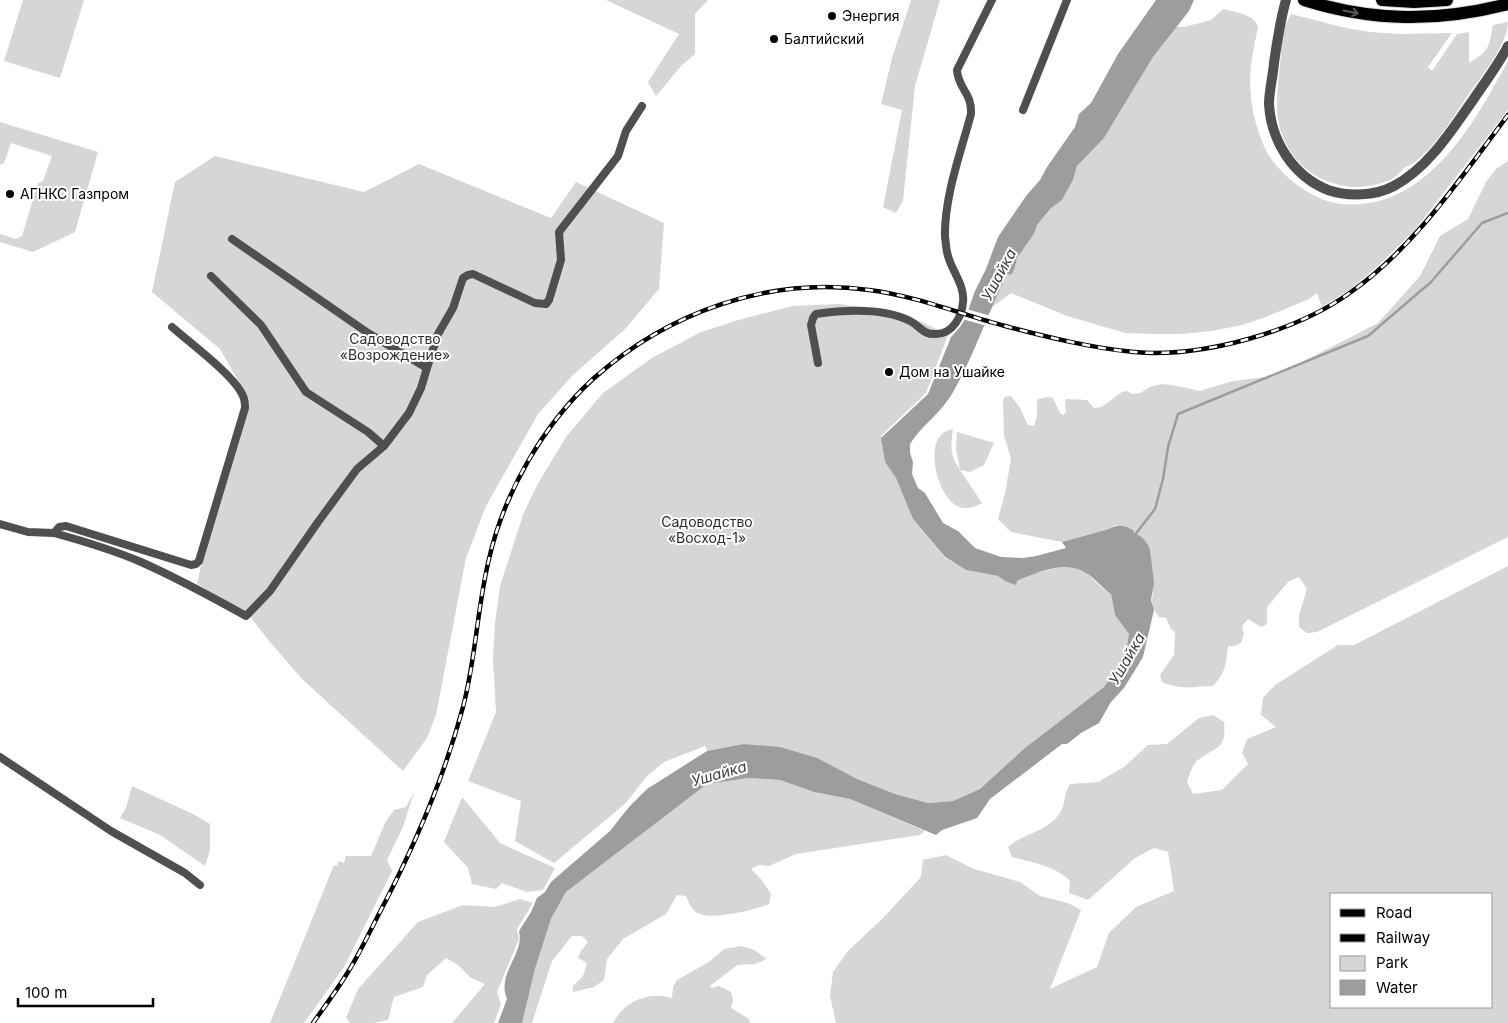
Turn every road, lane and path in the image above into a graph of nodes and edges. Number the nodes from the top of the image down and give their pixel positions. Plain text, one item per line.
1 (992, 0) edge
2 (1067, 0) edge
3 (1286, 0) edge
4 (1304, 0) edge
5 (1382, 0) edge
6 (1447, 0) edge
7 (1508, 4) edge
8 (1508, 46) edge
9 (642, 106) dead end
10 (1022, 110) dead end
11 (232, 239) dead end
12 (211, 276) dead end
13 (172, 327) dead end
14 (818, 363) dead end
15 (426, 368) junction
16 (384, 446) junction
17 (0, 524) edge
18 (54, 533) junction
19 (0, 757) edge
20 (200, 885) dead end

1 - 14 street
2 - 10 street
3 - 8 street
4 -> 7 main road
5 - 6 main road
9 - 15 street
11 - 15 street
12 - 16 street
13 - 18 street
15 - 16 street
16 - 18 street
17 - 18 street
19 - 20 street

